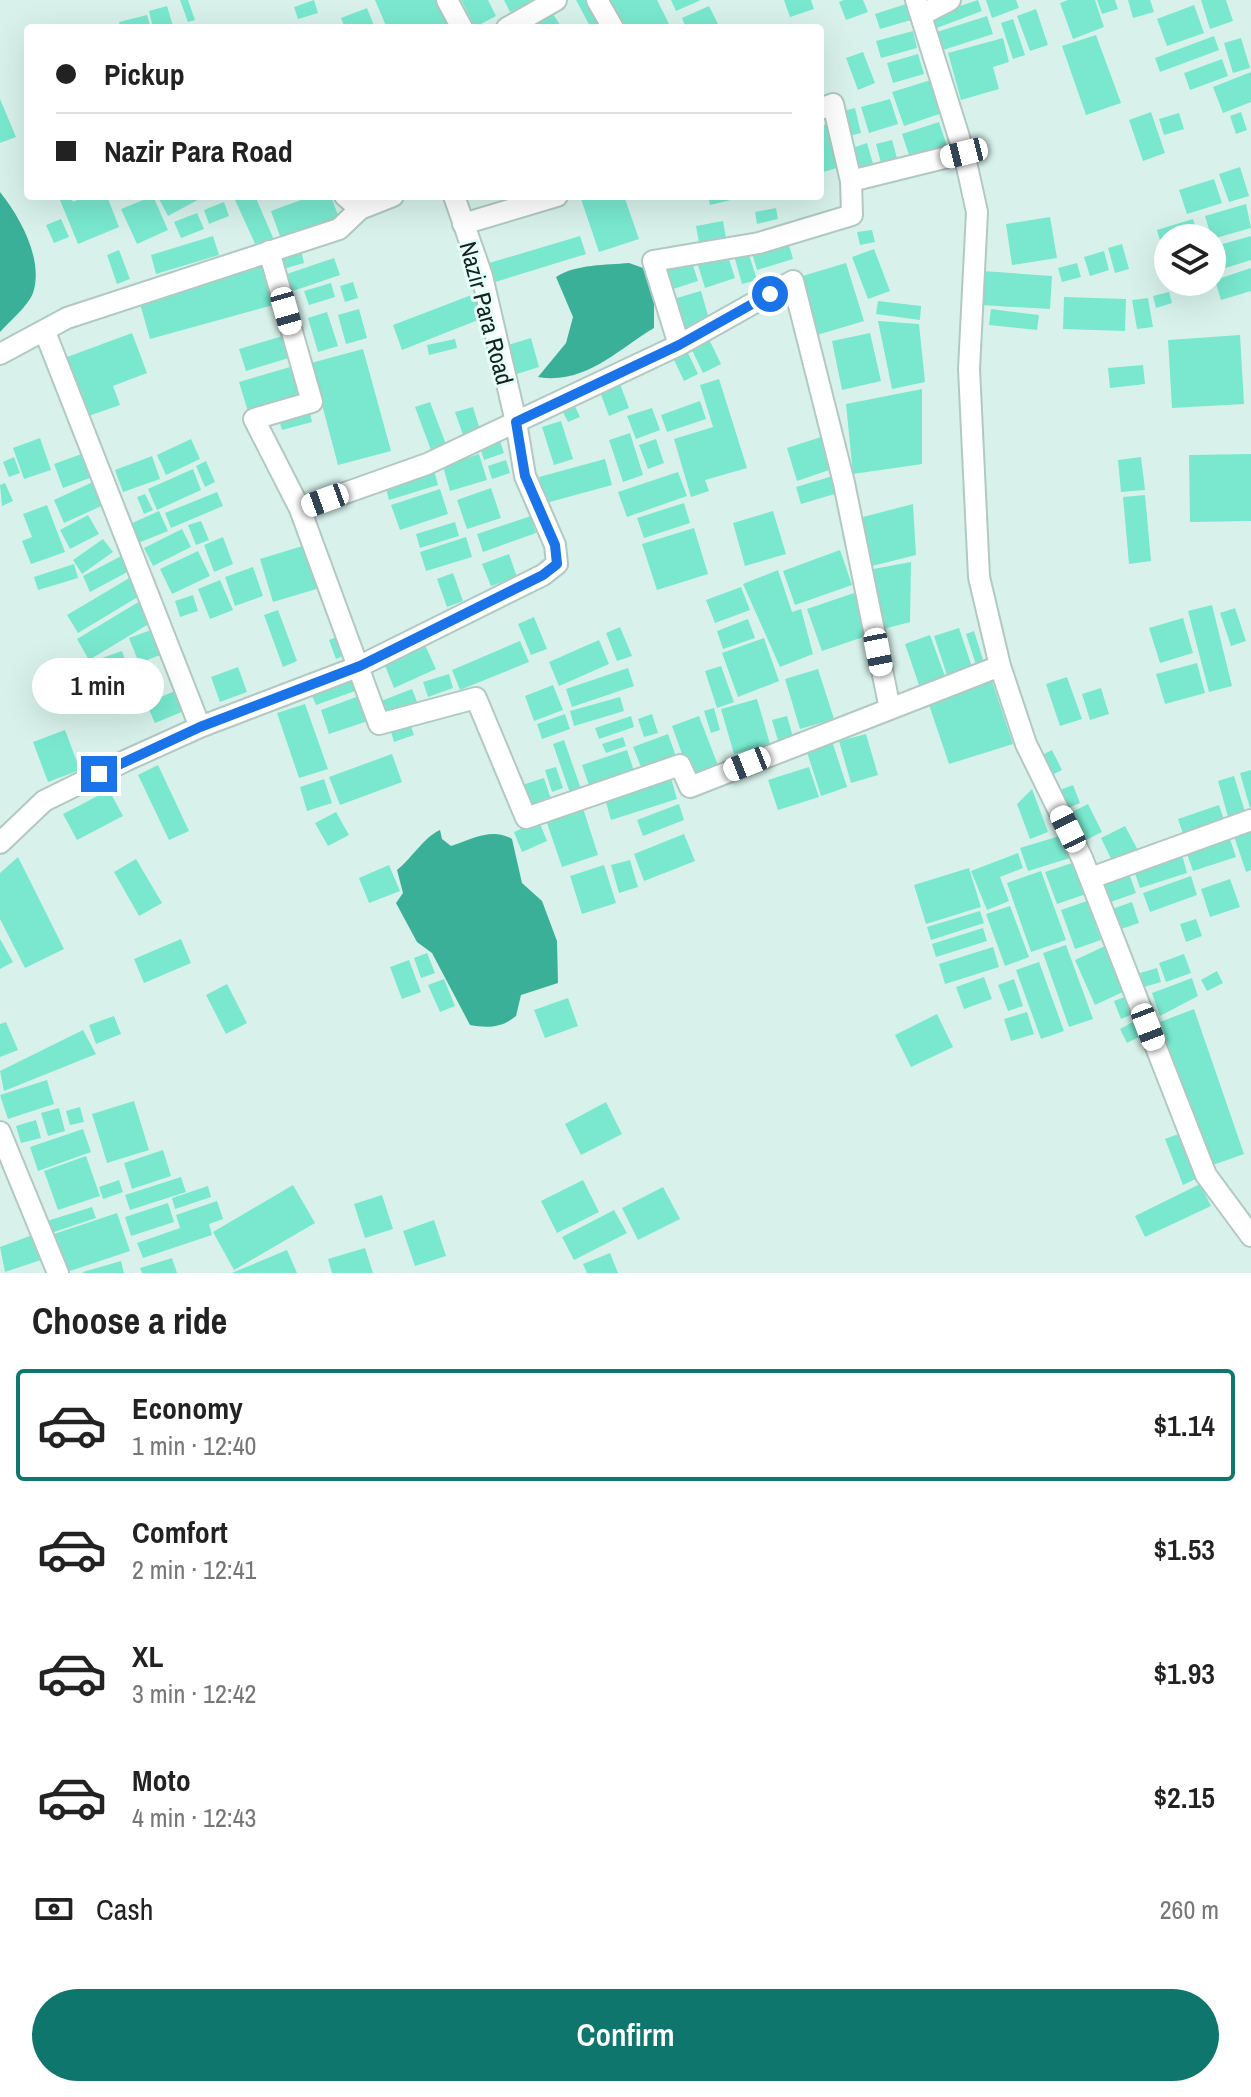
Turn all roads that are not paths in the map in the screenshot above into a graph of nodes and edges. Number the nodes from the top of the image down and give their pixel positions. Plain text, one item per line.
1 (447, 0) edge
2 (556, 0) edge
3 (597, 0) edge
4 (950, 0) edge
5 (919, 8) edge
6 (460, 24) edge
7 (514, 24) edge
8 (611, 24) edge
9 (824, 107) edge
10 (964, 153) junction
11 (851, 181) junction
12 (455, 200) edge
13 (544, 200) edge
14 (352, 202) edge
15 (463, 224) junction
16 (269, 251) junction
17 (45, 332) junction
18 (679, 345) junction
19 (0, 354) edge
20 (516, 422) junction
21 (300, 509) junction
22 (360, 666) junction
23 (1000, 666) junction
24 (890, 709) junction
25 (200, 727) junction
26 (1251, 820) edge
27 (0, 843) edge
28 (1091, 878) junction
29 (0, 1132) edge
30 (1249, 1231) edge
31 (58, 1273) edge

1 - 6 street
2 - 7 street
3 - 8 street
4 - 5 street
5 - 10 street
9 - 11 street
10 - 11 street
10 - 23 street
11 - 18 street
12 - 15 street, Nazir Para Road
13 - 15 street
14 - 16 street
15 - 20 street, Nazir Para Road
16 - 17 street
16 - 21 street
17 - 19 street
17 - 25 street
18 - 20 street
18 - 24 street
20 - 21 street
20 - 22 street, Nazir Para Road
21 - 22 street
22 - 24 street
22 - 25 street, Nazir Para Road
23 - 24 street
23 - 28 street
25 - 27 street, Nazir Para Road
26 - 28 street
28 - 30 street
29 - 31 street

